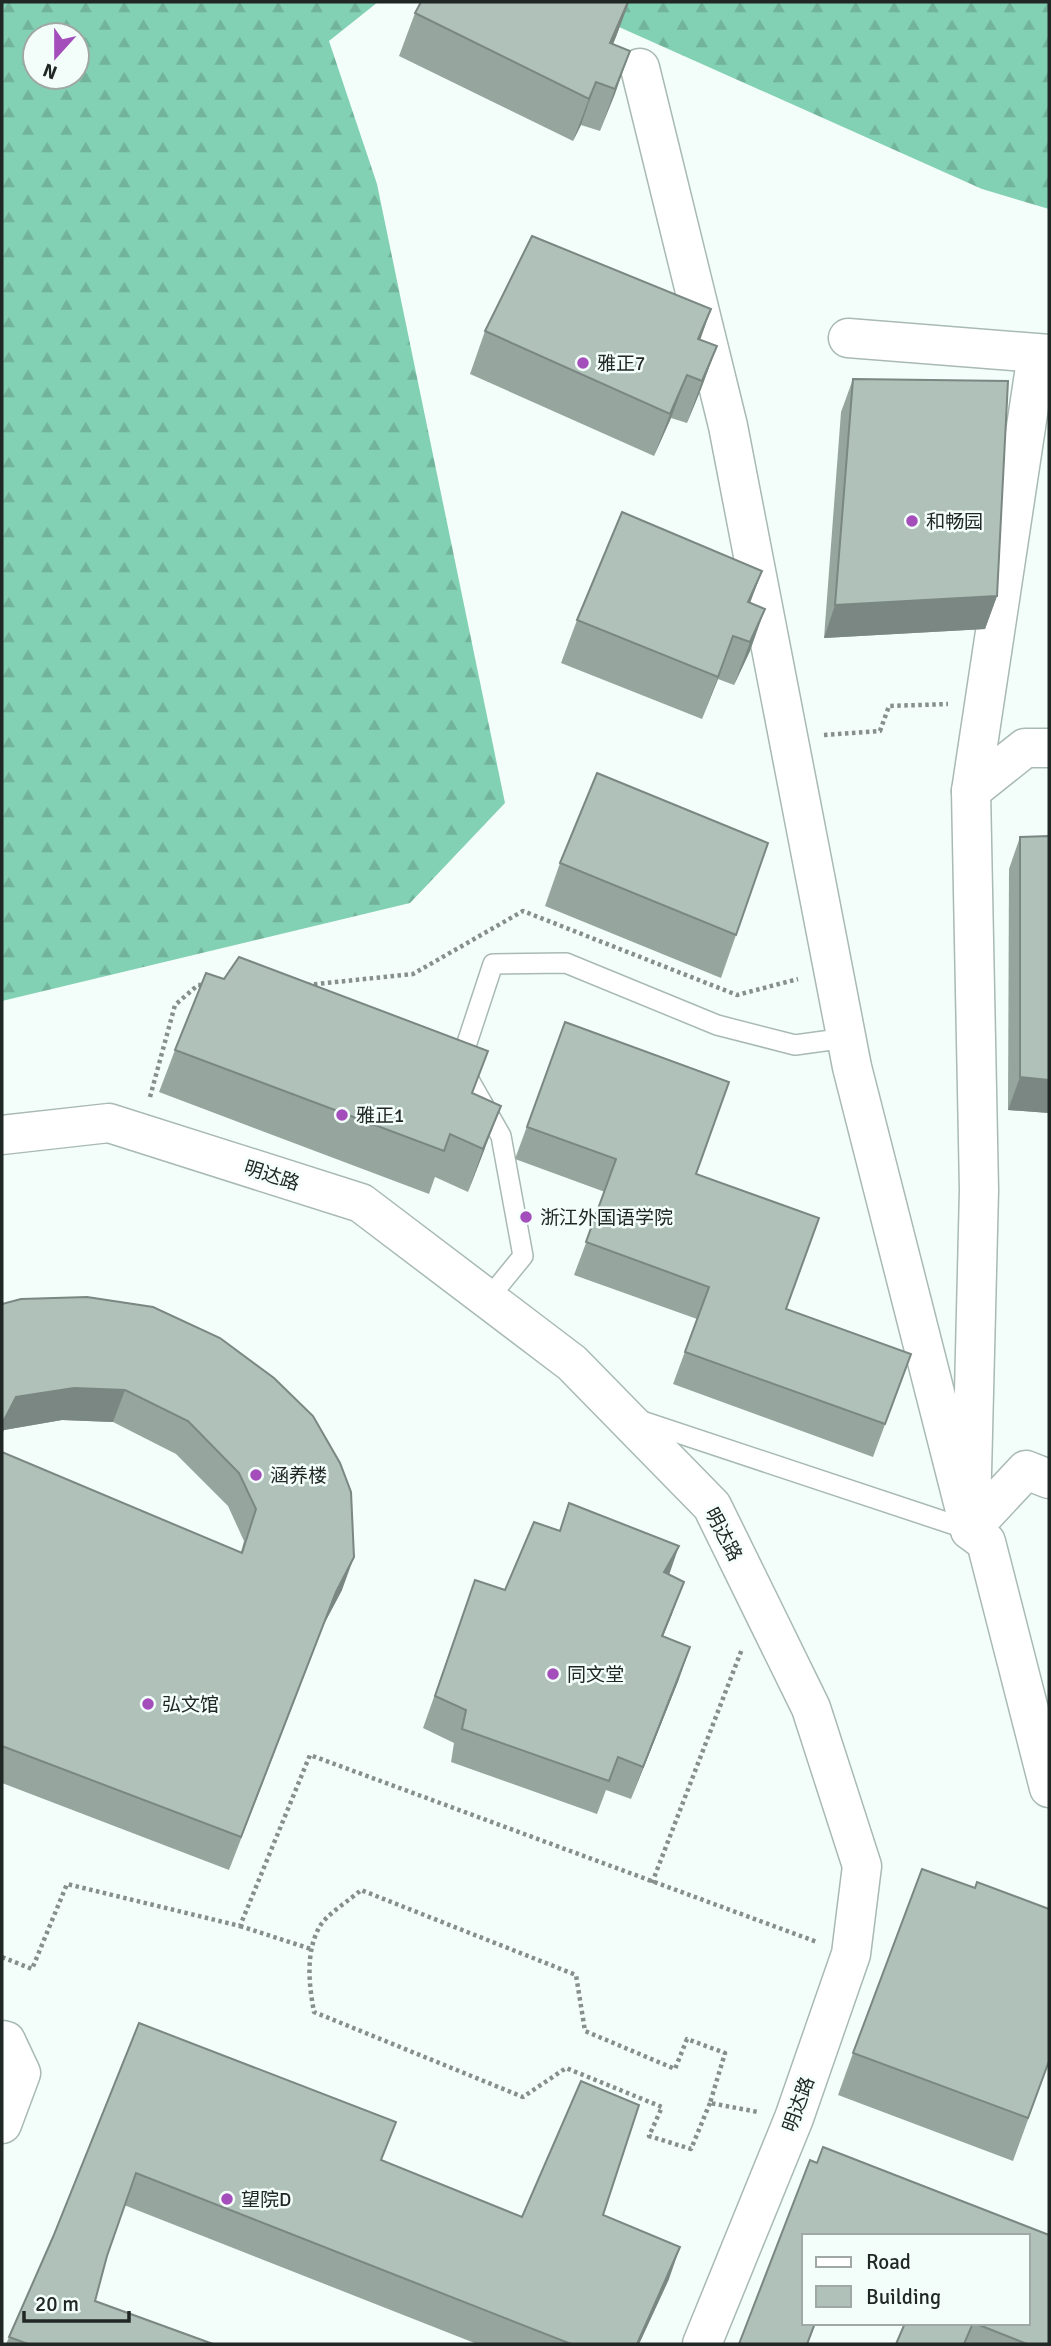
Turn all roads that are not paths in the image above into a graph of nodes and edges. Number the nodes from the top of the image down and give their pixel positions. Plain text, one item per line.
1 (640, 68) dead end
2 (848, 338) dead end
3 (1043, 354) edge
4 (1049, 748) edge
5 (971, 791) junction
6 (846, 1038) junction
7 (2, 1135) edge
8 (488, 1299) junction
9 (624, 1415) junction
10 (1049, 1479) edge
11 (970, 1530) junction
12 (1049, 1788) edge
13 (2, 2040) edge
14 (2, 2124) edge
15 (702, 2344) edge

1 - 6 street
2 - 3 street
3 - 5 street
4 - 5 street
5 - 11 street
6 - 8 lane
6 - 11 street
7 - 8 street, 明达路
8 - 9 street, 明达路
9 - 11 lane
9 - 15 street, 明达路
10 - 11 street
11 - 12 street
13 - 14 street

